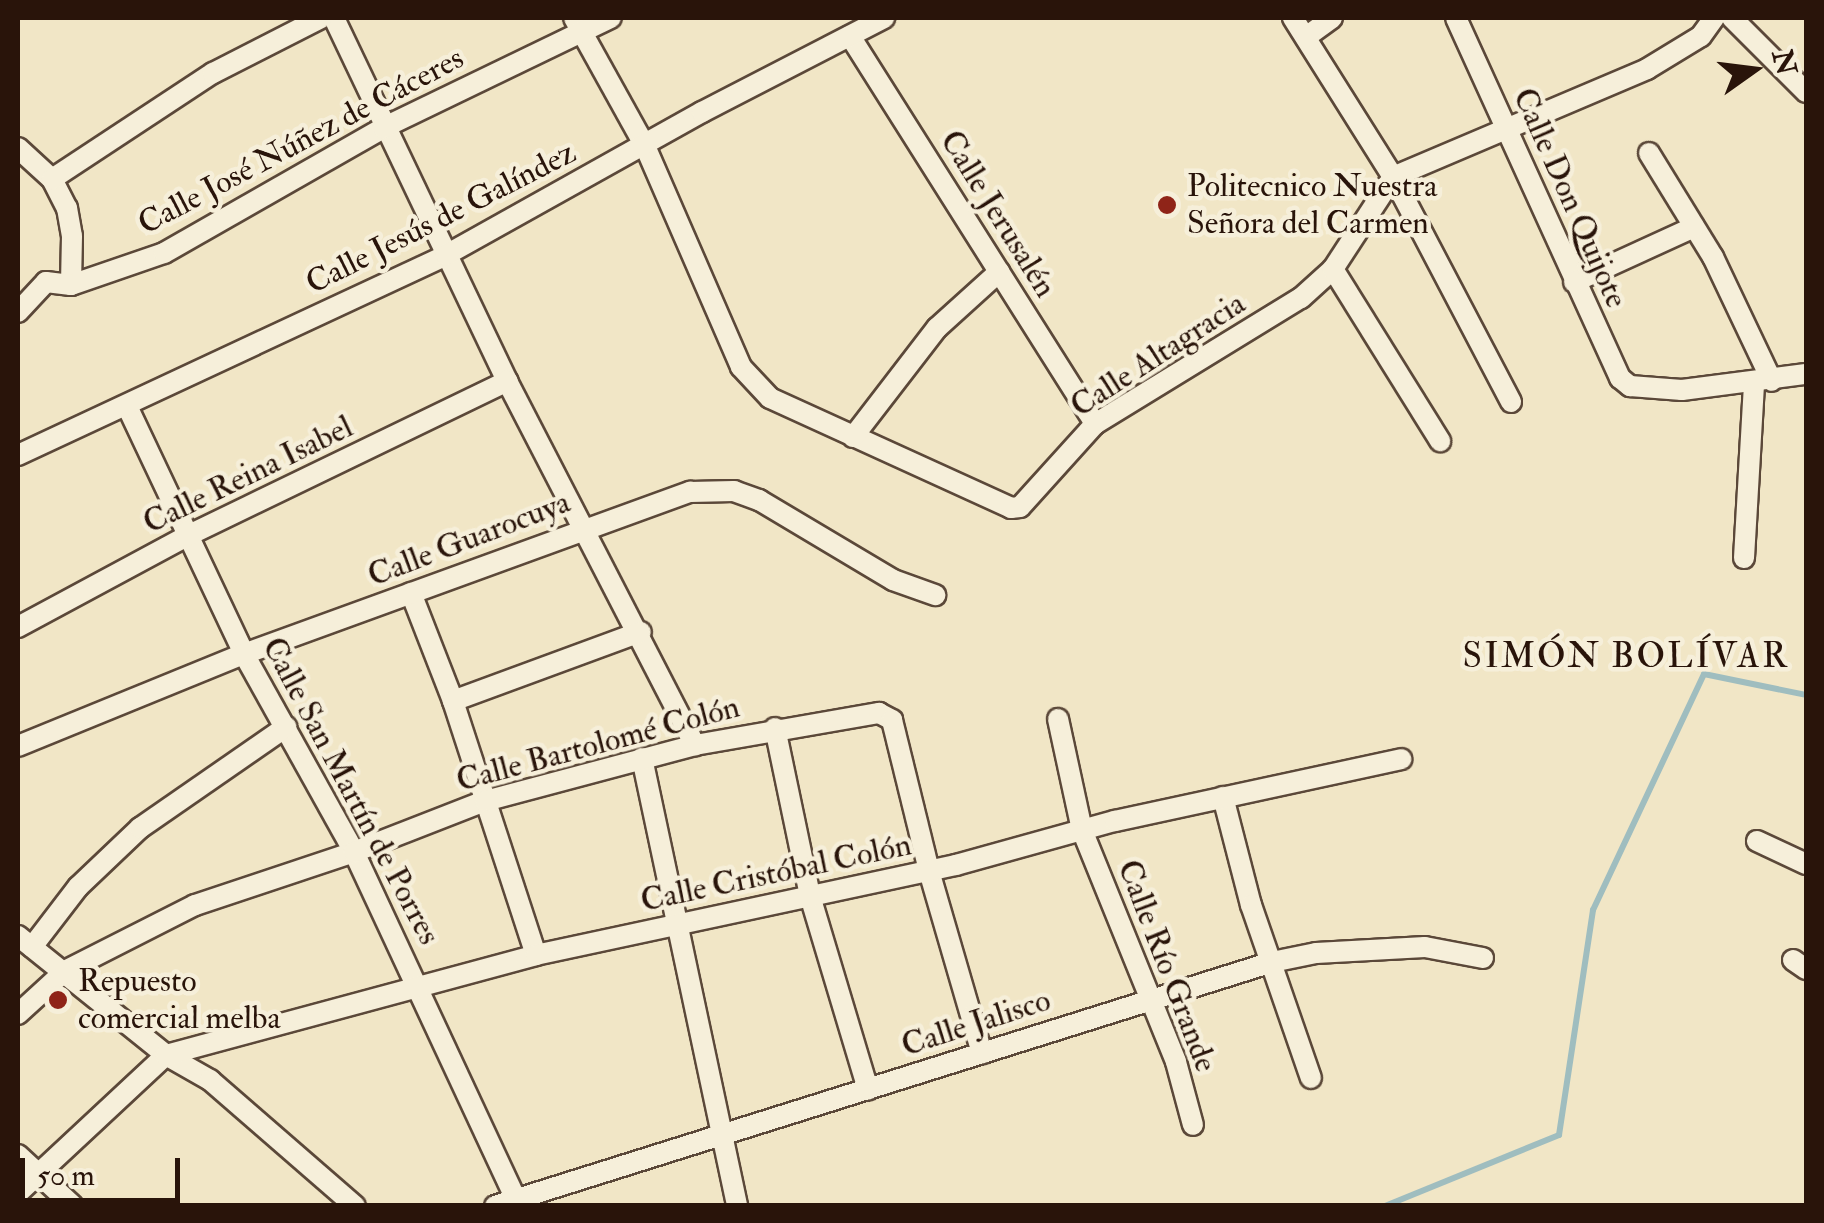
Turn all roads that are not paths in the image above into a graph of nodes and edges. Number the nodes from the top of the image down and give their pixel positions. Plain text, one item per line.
1 (320, 18) edge
2 (334, 18) edge
3 (611, 18) edge
4 (884, 18) edge
5 (1294, 18) edge
6 (1332, 18) edge
7 (1456, 18) edge
8 (1714, 18) edge
9 (1732, 18) edge
10 (578, 25) edge
11 (850, 36) junction
12 (1306, 37) junction
13 (1806, 92) edge
14 (383, 128) junction
15 (1507, 132) junction
16 (645, 146) junction
17 (18, 148) edge
18 (1649, 153) dead end
19 (1393, 177) junction
20 (52, 178) junction
21 (1694, 227) junction
22 (446, 255) junction
23 (1333, 269) junction
24 (999, 272) junction
25 (1574, 282) junction
26 (72, 285) junction
27 (18, 312) edge
28 (1806, 374) edge
29 (506, 380) junction
30 (1763, 382) junction
31 (1511, 402) dead end
32 (127, 406) junction
33 (1095, 424) junction
34 (853, 437) junction
35 (1440, 441) dead end
36 (18, 455) edge
37 (584, 527) junction
38 (187, 536) junction
39 (1744, 558) dead end
40 (411, 594) junction
41 (935, 595) dead end
42 (18, 627) edge
43 (641, 632) junction
44 (244, 654) junction
45 (453, 701) junction
46 (1058, 719) dead end
47 (286, 727) junction
48 (774, 728) junction
49 (696, 745) junction
50 (18, 746) edge
51 (642, 758) junction
52 (1402, 759) dead end
53 (1223, 797) junction
54 (485, 802) junction
55 (1082, 830) junction
56 (1757, 841) dead end
57 (354, 852) junction
58 (1806, 864) edge
59 (929, 871) junction
60 (810, 896) junction
61 (676, 924) junction
62 (25, 942) edge
63 (536, 955) junction
64 (1483, 958) dead end
65 (1272, 962) junction
66 (64, 972) junction
67 (420, 988) junction
68 (1150, 997) junction
69 (18, 1014) edge
70 (982, 1053) junction
71 (166, 1055) junction
72 (1311, 1078) dead end
73 (868, 1089) junction
74 (1193, 1124) dead end
75 (722, 1135) junction
76 (18, 1155) edge
77 (40, 1174) junction
78 (18, 1193) edge
79 (518, 1201) edge
80 (73, 1206) edge
81 (355, 1206) edge
82 (495, 1206) edge
83 (737, 1206) edge

1 - 20 street
2 - 14 street
3 - 10 street, Calle José Núñez de Cáceres
4 - 11 street, Calle Jesús de Galíndez
5 - 12 street
6 - 12 street
7 - 15 street, Calle Don Quijote
8 - 15 street
9 - 13 street
10 - 14 street, Calle José Núñez de Cáceres
10 - 16 street, Calle Altagracia
11 - 16 street, Calle Jesús de Galíndez
11 - 24 street, Calle Jerusalén
12 - 19 street
14 - 22 street
14 - 26 street, Calle José Núñez de Cáceres
15 - 19 street
15 - 25 street, Calle Don Quijote
16 - 22 street, Calle Jesús de Galíndez
16 - 34 street, Calle Altagracia
17 - 20 street
18 - 21 street
19 - 23 street, Calle Altagracia
19 - 31 street
20 - 26 street
21 - 25 street
21 - 30 street
22 - 29 street
22 - 32 street, Calle Jesús de Galíndez
23 - 33 street, Calle Altagracia
23 - 35 street
24 - 33 street, Calle Jerusalén
24 - 34 street
25 - 30 street, Calle Don Quijote
26 - 27 street, Calle José Núñez de Cáceres
28 - 30 street
29 - 37 street
29 - 38 street, Calle Reina Isabel
30 - 39 street
32 - 36 street, Calle Jesús de Galíndez
32 - 38 street, Calle San Martín de Porres
33 - 34 street, Calle Altagracia
37 - 40 street, Calle Guarocuya
37 - 41 street, Calle Guarocuya
37 - 43 street
38 - 42 street, Calle Reina Isabel
38 - 44 street, Calle San Martín de Porres
40 - 44 street, Calle Guarocuya
40 - 45 street
43 - 45 street
43 - 49 street
44 - 47 street, Calle San Martín de Porres
44 - 50 street, Calle Guarocuya
45 - 54 street
46 - 55 street, Calle Río Grande
47 - 57 street, Calle San Martín de Porres
47 - 62 street
48 - 49 street, Calle Bartolomé Colón
48 - 59 street, Calle Bartolomé Colón
48 - 60 street
49 - 51 street, Calle Bartolomé Colón
51 - 54 street, Calle Bartolomé Colón
51 - 61 street
52 - 53 street, Calle Cristóbal Colón
53 - 55 street, Calle Cristóbal Colón
53 - 65 street
54 - 57 street, Calle Bartolomé Colón
54 - 63 street
55 - 59 street, Calle Cristóbal Colón
55 - 68 street, Calle Río Grande
56 - 58 street
57 - 66 street, Calle Bartolomé Colón
57 - 67 street, Calle San Martín de Porres
59 - 60 street, Calle Cristóbal Colón
59 - 70 street, Calle Bartolomé Colón
60 - 61 street, Calle Cristóbal Colón
60 - 73 street
61 - 63 street, Calle Cristóbal Colón
61 - 75 street
62 - 66 street
63 - 67 street, Calle Cristóbal Colón
64 - 65 street, Calle Jalisco
65 - 68 street, Calle Jalisco
65 - 72 street
66 - 69 street, Calle Bartolomé Colón
66 - 71 street
67 - 71 street, Calle Cristóbal Colón
67 - 79 street, Calle San Martín de Porres
68 - 70 street, Calle Jalisco
68 - 74 street, Calle Río Grande
70 - 73 street, Calle Jalisco
71 - 77 street
71 - 81 street
73 - 75 street, Calle Jalisco
75 - 79 street, Calle Jalisco
75 - 83 street
76 - 77 street
77 - 78 street
77 - 80 street
79 - 82 street, Calle Jalisco

